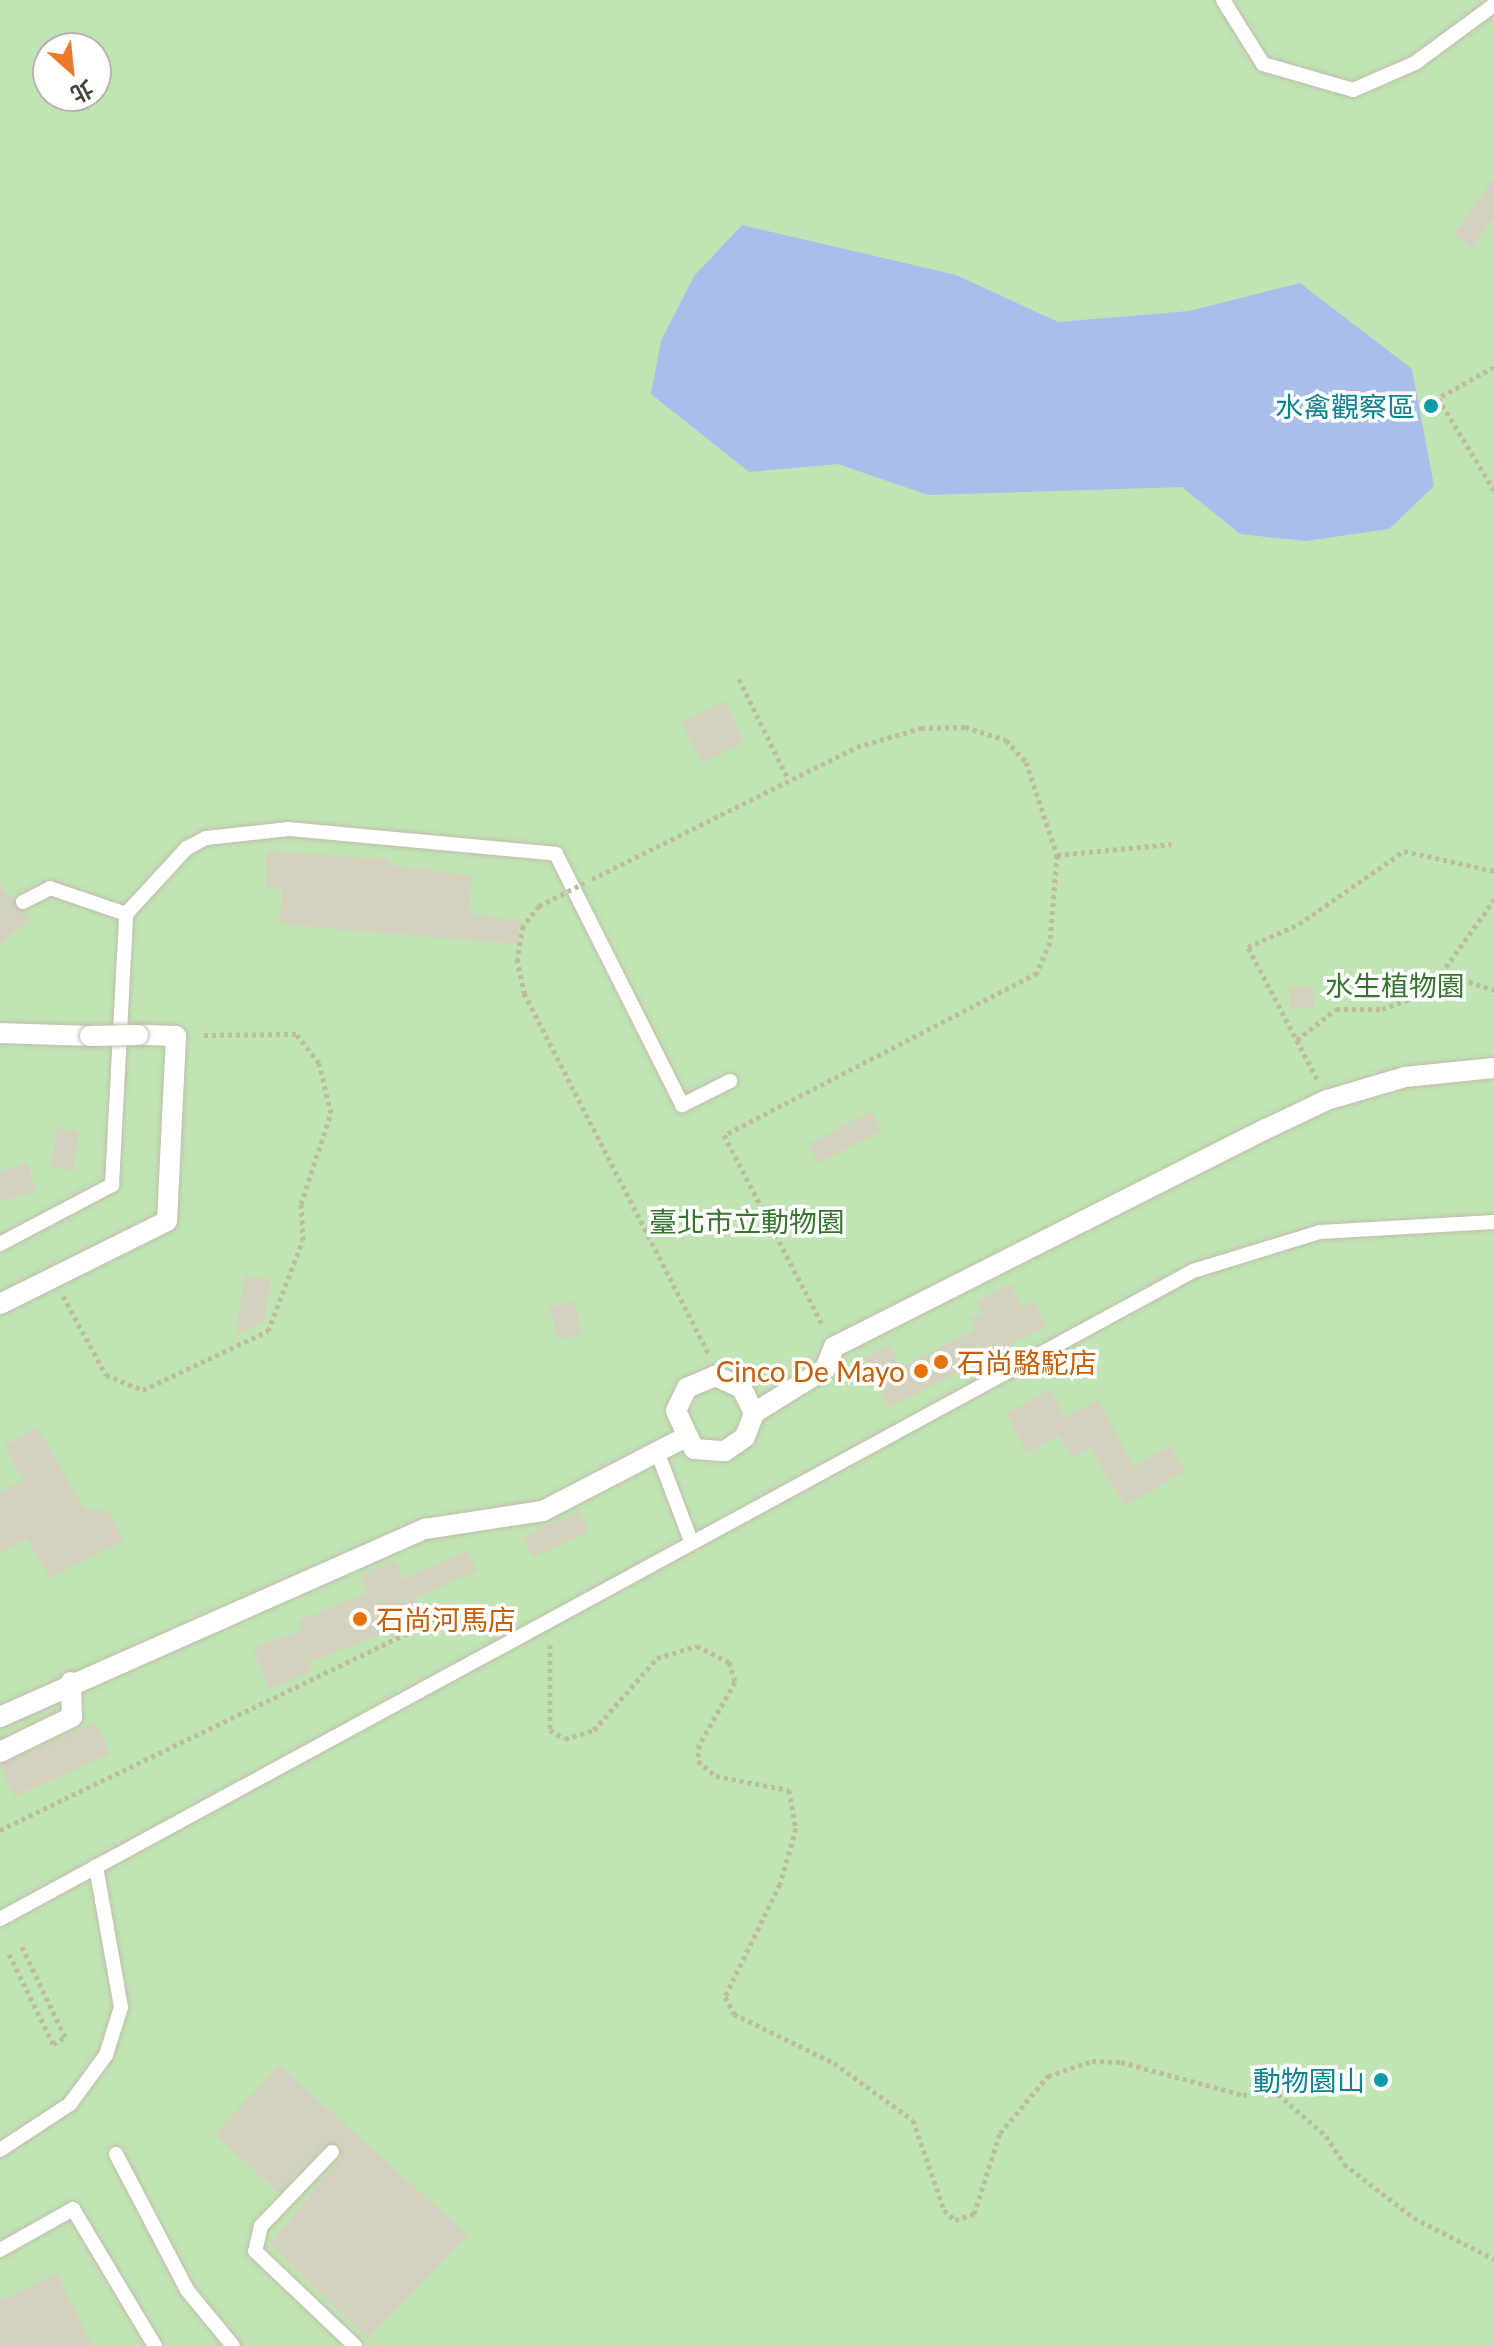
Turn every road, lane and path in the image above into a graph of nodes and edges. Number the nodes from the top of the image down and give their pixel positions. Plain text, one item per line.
1 (1223, 0) edge
2 (1494, 5) edge
3 (1494, 367) edge
4 (1494, 490) edge
5 (739, 679) dead end
6 (788, 779) junction
7 (1171, 844) dead end
8 (1057, 855) junction
9 (1494, 871) edge
10 (1494, 900) edge
11 (23, 902) dead end
12 (126, 914) junction
13 (1446, 974) junction
14 (1494, 990) edge
15 (0, 1033) edge
16 (176, 1036) junction
17 (1297, 1040) junction
18 (1494, 1068) edge
19 (730, 1081) dead end
20 (1327, 1100) junction
21 (1494, 1222) edge
22 (0, 1244) edge
23 (54, 1277) junction
24 (0, 1304) edge
25 (834, 1347) junction
26 (715, 1376) junction
27 (754, 1413) junction
28 (684, 1438) junction
29 (658, 1454) junction
30 (691, 1541) junction
31 (550, 1618) junction
32 (433, 1621) dead end
33 (71, 1682) junction
34 (0, 1717) edge
35 (0, 1752) edge
36 (0, 1830) edge
37 (96, 1866) junction
38 (0, 1919) edge
39 (22, 1947) dead end
40 (9, 1954) dead end
41 (0, 2150) edge
42 (332, 2152) dead end
43 (116, 2154) dead end
44 (0, 2250) edge
45 (1494, 2259) edge
46 (155, 2346) edge
47 (233, 2346) edge
48 (355, 2346) edge

1 - 2 lane
3 - 4 path
5 - 6 path
6 - 8 path
6 - 26 path, bridge
7 - 8 path
8 - 25 path
9 - 17 path
10 - 13 path
11 - 12 lane
12 - 19 lane
12 - 22 lane
13 - 14 path
13 - 17 path
15 - 16 street, bridge
16 - 23 street
16 - 23 path
17 - 20 path
18 - 20 street
20 - 25 street
21 - 30 lane
23 - 24 street
25 - 27 street
26 - 27 street
26 - 28 street
27 - 28 street
28 - 29 street
29 - 30 lane
29 - 33 street
30 - 31 lane
31 - 37 lane
31 - 45 path
32 - 36 path
33 - 34 street
33 - 35 street
37 - 38 lane
37 - 41 lane
39 - 40 path
42 - 48 lane
43 - 47 lane
44 - 46 lane

